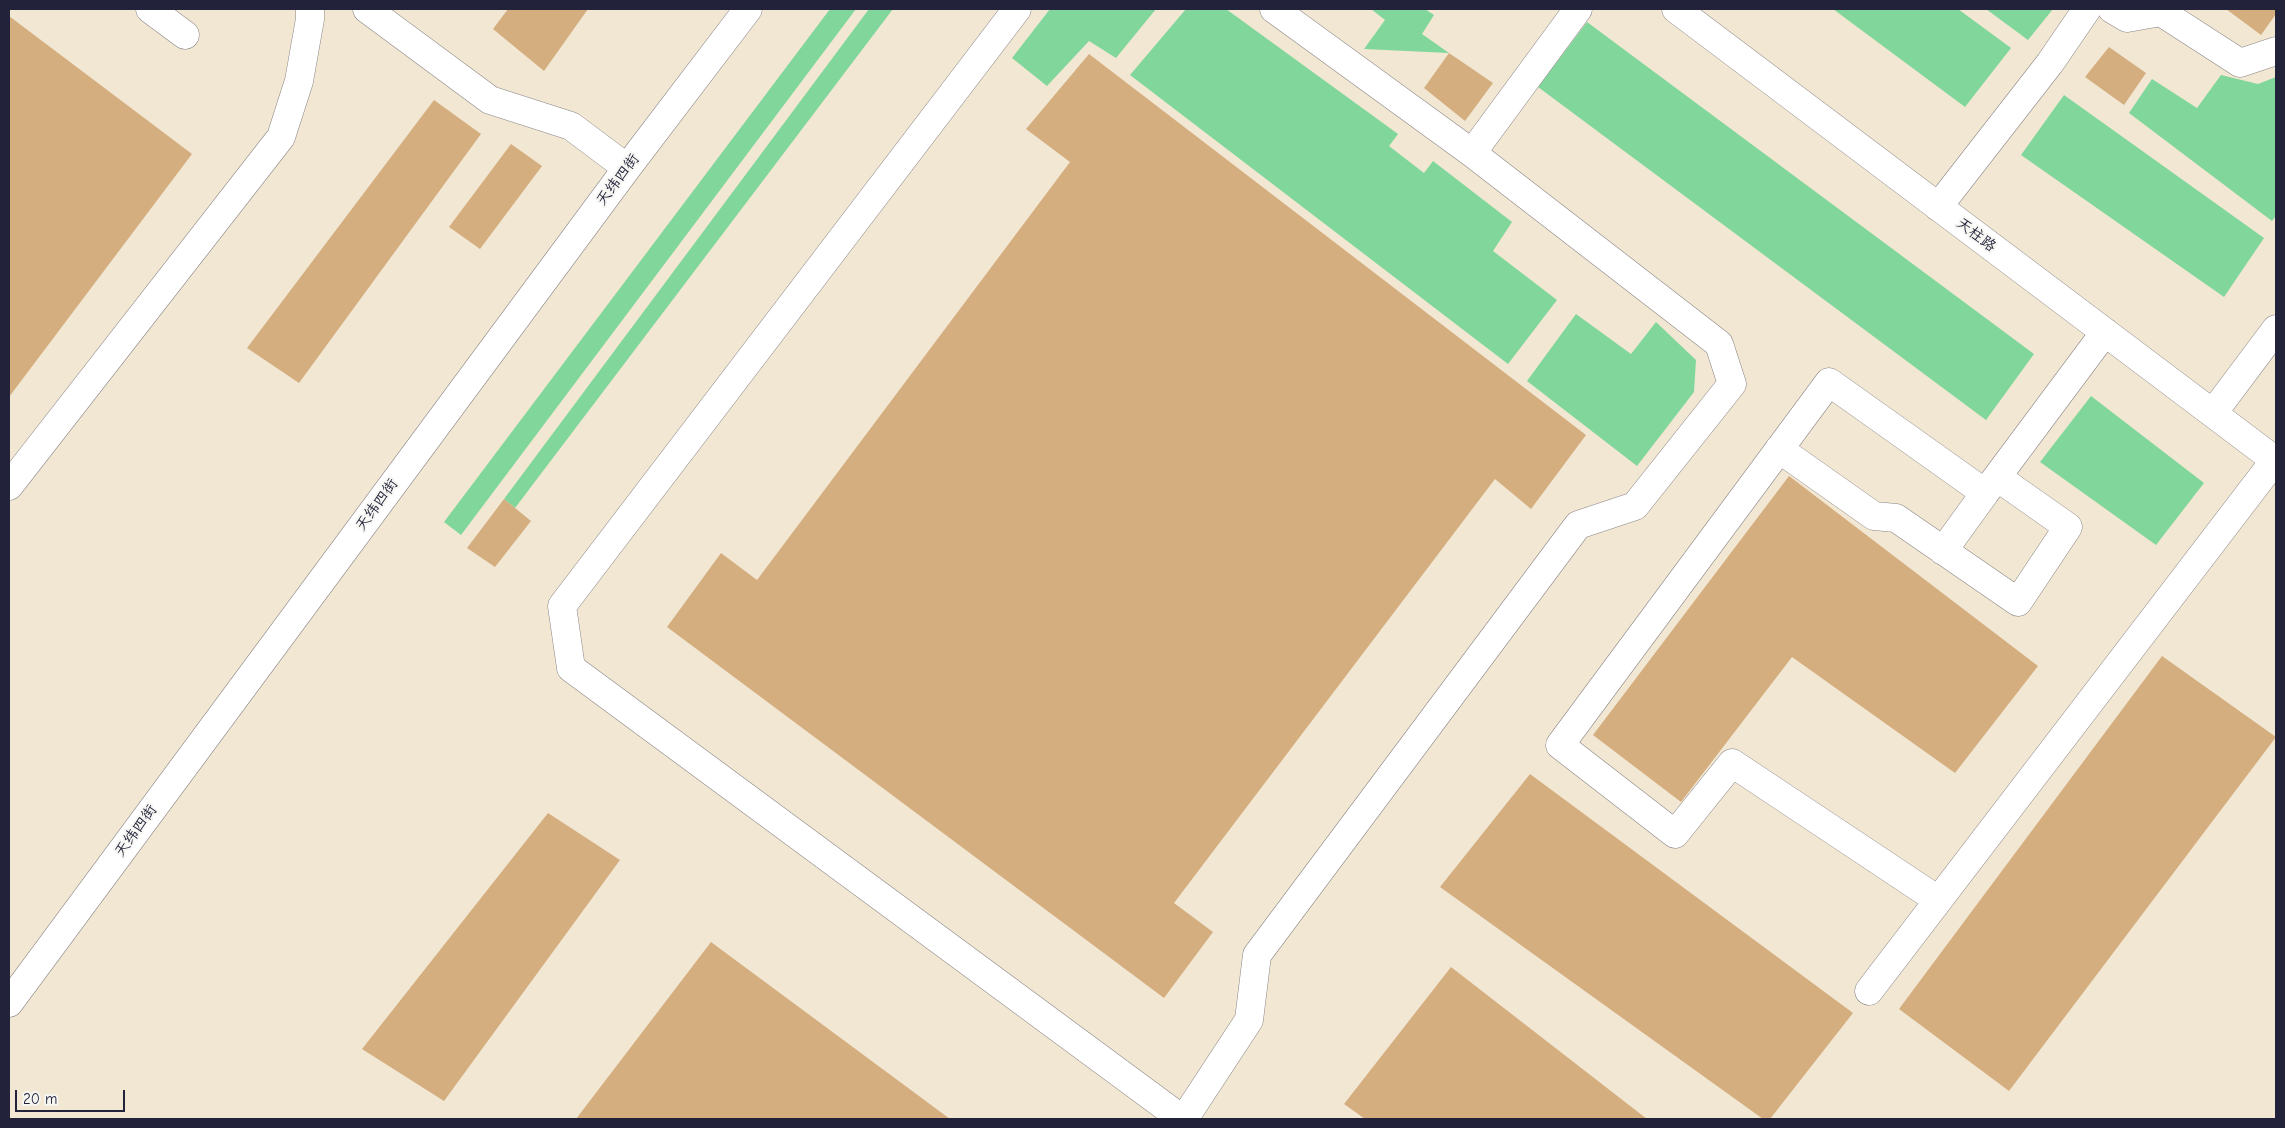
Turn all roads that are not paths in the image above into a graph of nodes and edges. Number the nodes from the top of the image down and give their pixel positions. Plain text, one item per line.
1 (150, 9) edge
2 (310, 9) edge
3 (367, 9) edge
4 (748, 9) edge
5 (1017, 9) edge
6 (1274, 9) edge
7 (1578, 9) edge
8 (1676, 9) edge
9 (2087, 9) edge
10 (2112, 9) edge
11 (2161, 10) edge
12 (185, 35) dead end
13 (2276, 51) edge
14 (1472, 153) junction
15 (627, 168) junction
16 (1938, 207) junction
17 (2276, 329) edge
18 (2105, 332) junction
19 (2212, 413) junction
20 (1779, 449) junction
21 (2276, 461) edge
22 (1991, 485) junction
23 (9, 486) edge
24 (1943, 551) junction
25 (1938, 900) junction
26 (1869, 991) dead end
27 (9, 1003) edge
28 (1183, 1119) edge

1 - 12 street
2 - 23 street
3 - 15 street
4 - 15 street, 天纬四街
5 - 28 street
6 - 14 street
7 - 14 street
8 - 16 street, 天柱路
9 - 16 street
10 - 11 street
11 - 13 street
14 - 28 street
15 - 27 street, 天纬四街
16 - 18 street, 天柱路
17 - 19 street
18 - 19 street, 天柱路
18 - 22 street
19 - 21 street, 天柱路
20 - 22 street
20 - 24 street
20 - 25 street
21 - 25 street
22 - 24 street
22 - 24 street
25 - 26 street

